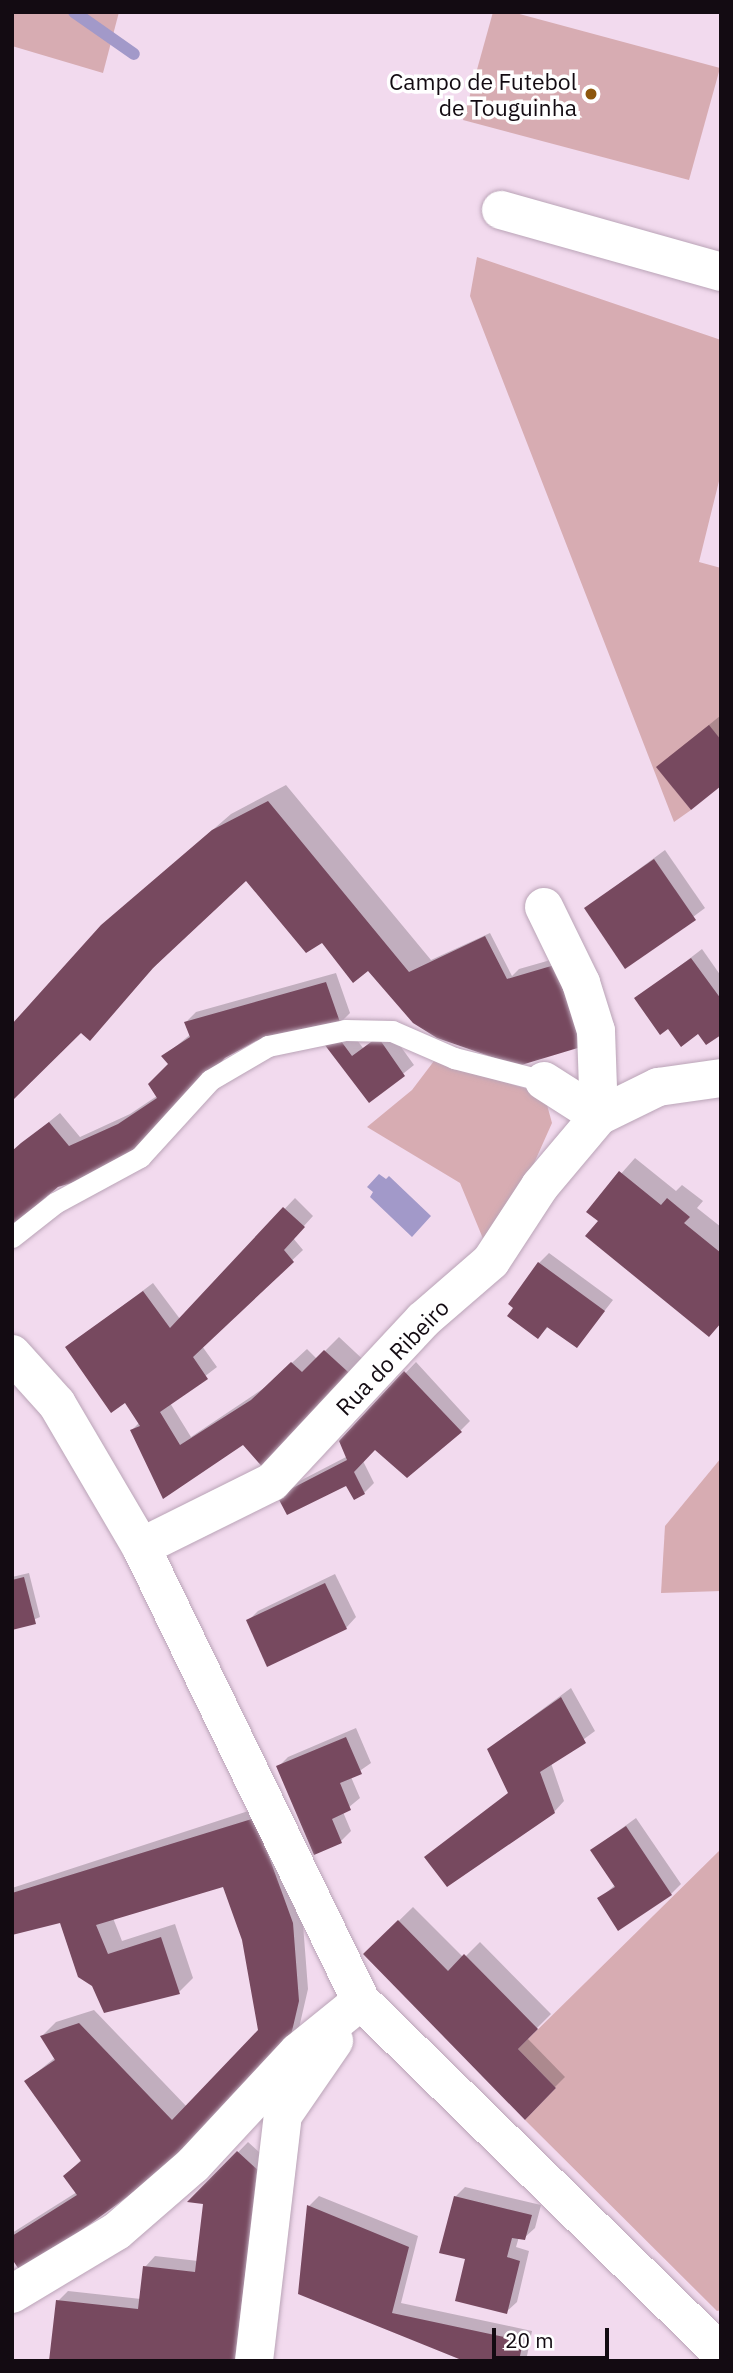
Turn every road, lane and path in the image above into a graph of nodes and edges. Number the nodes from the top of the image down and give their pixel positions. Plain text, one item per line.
1 (501, 210) dead end
2 (721, 272) edge
3 (544, 907) dead end
4 (721, 1078) edge
5 (544, 1081) joint
6 (599, 1116) junction
7 (12, 1237) edge
8 (12, 1354) edge
9 (141, 1547) junction
10 (361, 2001) junction
11 (12, 2294) edge
12 (721, 2353) edge
13 (254, 2361) edge

1 - 2 street
3 - 6 street
4 - 6 street, Rua do Ribeiro
5 - 6 street
5 - 7 lane
6 - 9 street, Rua do Ribeiro
8 - 9 street
9 - 10 street
10 - 11 street
10 - 12 street
10 - 13 street

